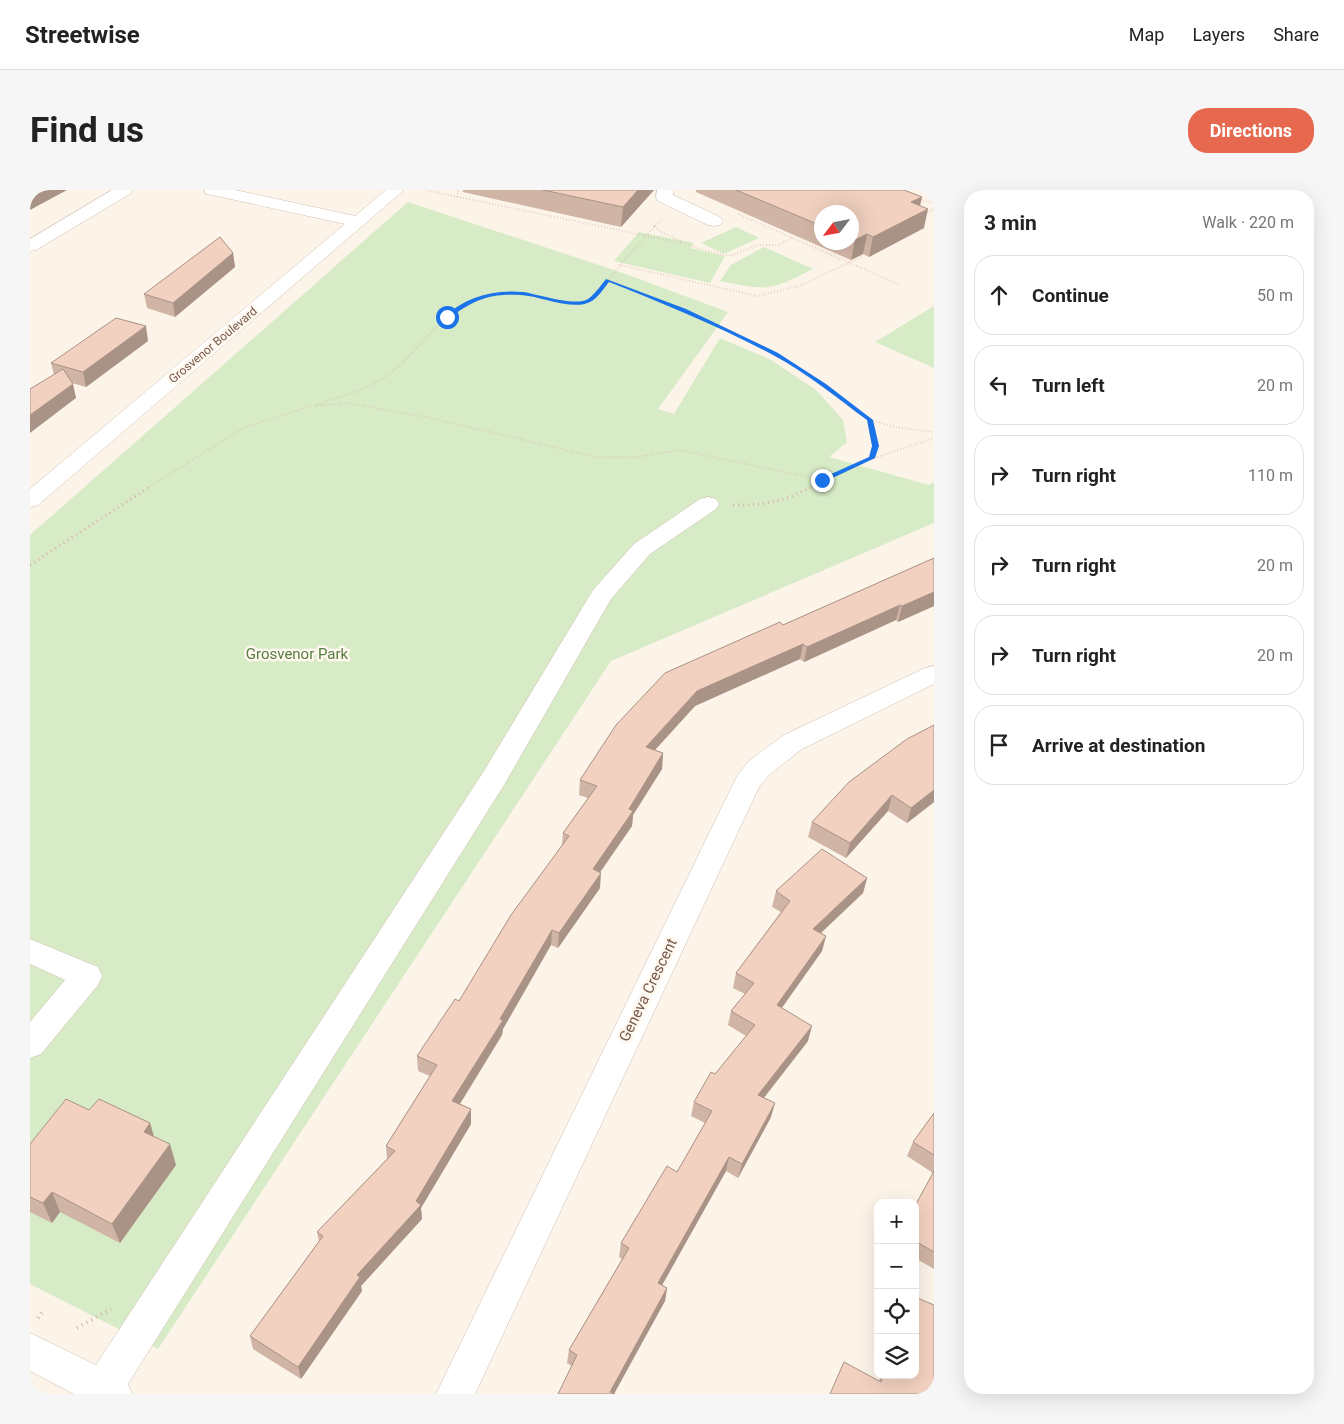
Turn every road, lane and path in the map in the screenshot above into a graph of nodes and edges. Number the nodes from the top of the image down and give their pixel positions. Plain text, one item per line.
1 (124, 190) edge
2 (212, 190) edge
3 (396, 190) edge
4 (425, 190) edge
5 (458, 190) edge
6 (665, 190) edge
7 (457, 196) junction
8 (915, 201) edge
9 (934, 202) edge
10 (934, 209) edge
11 (923, 214) edge
12 (714, 221) dead end
13 (359, 222) junction
14 (655, 226) dead end
15 (646, 236) junction
16 (689, 245) dead end
17 (30, 246) edge
18 (863, 256) edge
19 (848, 263) junction
20 (620, 266) junction
21 (608, 280) junction
22 (900, 285) dead end
23 (310, 406) junction
24 (870, 420) junction
25 (934, 432) edge
26 (934, 438) edge
27 (872, 458) junction
28 (822, 480) junction
29 (30, 500) edge
30 (708, 504) joint
31 (30, 565) edge
32 (934, 674) edge
33 (30, 951) edge
34 (30, 1045) edge
35 (30, 1351) edge
36 (108, 1391) edge
37 (456, 1394) edge

1 - 17 street
2 - 13 street
3 - 13 street, Grosvenor Boulevard
4 - 7 path
5 - 7 path
6 - 12 street
7 - 15 path
8 - 9 path
10 - 11 path
13 - 29 street, Grosvenor Boulevard
14 - 15 path
15 - 16 path
15 - 20 path
18 - 19 path
19 - 20 path
19 - 22 path
20 - 21 path
21 - 23 path
21 - 24 path
23 - 28 path
23 - 31 path
24 - 25 path
24 - 27 path
26 - 27 path
27 - 28 path
28 - 30 path
30 - 36 street
32 - 37 street, Geneva Crescent
33 - 34 street
35 - 36 street

